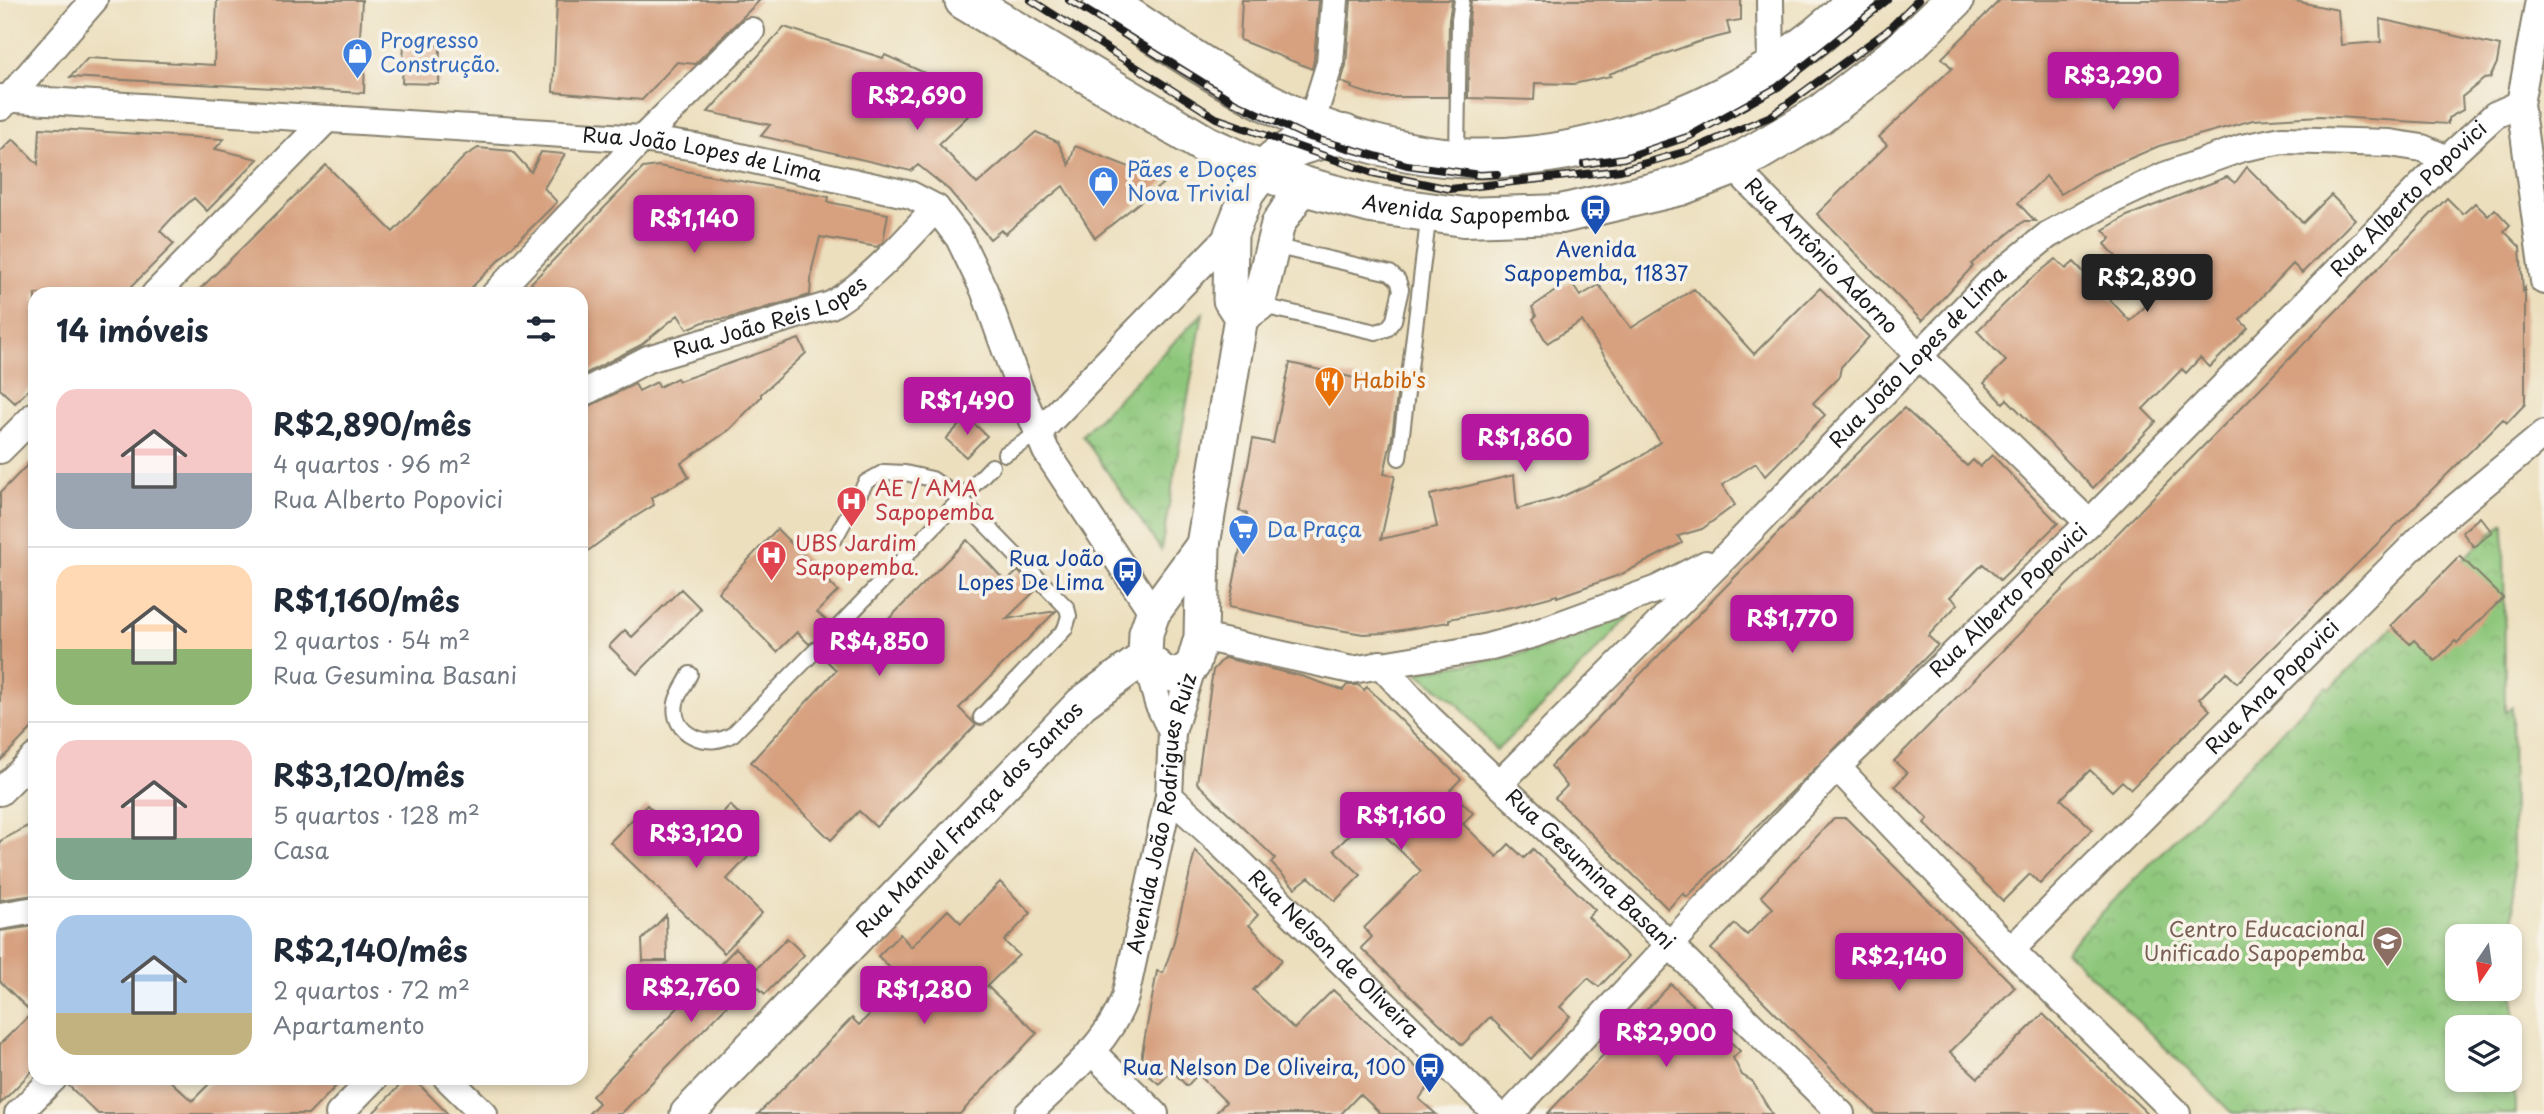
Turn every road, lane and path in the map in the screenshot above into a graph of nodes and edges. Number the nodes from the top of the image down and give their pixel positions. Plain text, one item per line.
1 (94, 0) edge
2 (964, 0) edge
3 (1103, 0) edge
4 (1335, 0) edge
5 (1462, 0) edge
6 (1770, 0) edge
7 (1857, 0) edge
8 (1954, 0) edge
9 (2539, 0) edge
10 (751, 31) dead end
11 (1771, 71) junction
12 (3, 102) edge
13 (2520, 104) junction
14 (327, 119) junction
15 (1327, 129) junction
16 (642, 139) junction
17 (1457, 158) junction
18 (2446, 159) junction
19 (1733, 166) junction
20 (1264, 171) junction
21 (1303, 186) junction
22 (2538, 189) edge
23 (936, 208) junction
24 (1429, 212) junction
25 (1231, 234) junction
26 (1273, 246) junction
27 (2544, 281) edge
28 (162, 287) edge
29 (502, 287) edge
30 (1249, 311) junction
31 (1919, 356) junction
32 (588, 390) edge
33 (28, 422) edge
34 (1037, 433) junction
35 (2544, 434) edge
36 (0, 450) edge
37 (1005, 454) dead end
38 (1399, 458) dead end
39 (992, 466) dead end
40 (961, 499) junction
41 (2089, 523) junction
42 (835, 538) dead end
43 (1203, 545) junction
44 (1728, 553) junction
45 (1153, 613) junction
46 (836, 629) dead end
47 (816, 650) dead end
48 (1197, 651) junction
49 (1145, 657) junction
50 (1380, 664) junction
51 (691, 674) dead end
52 (981, 717) dead end
53 (1172, 732) junction
54 (28, 764) edge
55 (1837, 767) junction
56 (1499, 784) junction
57 (0, 792) edge
58 (1169, 796) junction
59 (28, 911) edge
60 (0, 916) edge
61 (1669, 944) junction
62 (2011, 950) junction
63 (1091, 1051) junction
64 (47, 1085) edge
65 (366, 1085) edge
66 (454, 1085) edge
67 (18, 1114) edge
68 (339, 1114) edge
69 (484, 1114) edge
70 (687, 1114) edge
71 (1028, 1114) edge
72 (1155, 1114) edge
73 (1497, 1114) edge
74 (1510, 1114) edge
75 (1841, 1114) edge
76 (2177, 1114) edge

1 - 12 street
2 - 20 main road, Avenida Sapopemba
3 - 15 main road
4 - 15 street
5 - 17 lane
6 - 11 street
7 - 11 main road
8 - 19 main road, Avenida Sapopemba
9 - 13 street
10 - 16 street
11 - 17 main road
12 - 14 street, Rua João Lopes de Lima
13 - 18 street, Rua Alberto Popovici
13 - 22 street
14 - 16 street, Rua João Lopes de Lima
14 - 28 street
15 - 17 main road
15 - 20 main road
16 - 23 street, Rua João Lopes de Lima
16 - 29 street
18 - 31 street, Rua João Lopes de Lima
18 - 41 street, Rua Alberto Popovici
19 - 24 main road, Avenida Sapopemba
19 - 31 street, Rua Antônio Adorno
20 - 21 main road, Avenida Sapopemba
20 - 25 street
21 - 24 main road, Avenida Sapopemba
21 - 26 street, Avenida João Rodrigues Ruiz
22 - 27 street
23 - 32 street, Rua João Reis Lopes
23 - 34 street, Rua João Lopes de Lima
24 - 38 lane
25 - 30 street, Avenida João Rodrigues Ruiz
25 - 34 street
26 - 30 street, Avenida João Rodrigues Ruiz
26 - 30 lane
30 - 43 street, Avenida João Rodrigues Ruiz
31 - 41 street, Rua Antônio Adorno
31 - 44 street, Rua João Lopes de Lima
33 - 36 street
34 - 37 lane
34 - 45 street, Rua João Lopes de Lima
35 - 62 street, Rua Ana Popovici
39 - 40 lane
40 - 42 lane
40 - 46 lane
40 - 52 lane
41 - 55 street, Rua Alberto Popovici
43 - 45 street
43 - 48 street, Avenida João Rodrigues Ruiz
44 - 50 street
44 - 56 street, Rua João Lopes de Lima
45 - 49 street
47 - 51 lane
48 - 49 street
48 - 50 street
48 - 53 street, Avenida João Rodrigues Ruiz
49 - 53 street
49 - 70 street, Rua Manuel França dos Santos
50 - 56 street, Rua Gesumina Basani
53 - 58 street, Avenida João Rodrigues Ruiz
54 - 57 street
55 - 61 street, Rua Alberto Popovici
55 - 62 street
56 - 61 street, Rua Gesumina Basani
58 - 63 street, Avenida João Rodrigues Ruiz
58 - 73 street, Rua Nelson de Oliveira
59 - 60 street
61 - 74 street, Rua Alberto Popovici
61 - 75 street, Rua Gesumina Basani
62 - 76 street
63 - 71 street, Avenida João Rodrigues Ruiz
63 - 72 street
64 - 67 street
65 - 68 street
66 - 69 street

